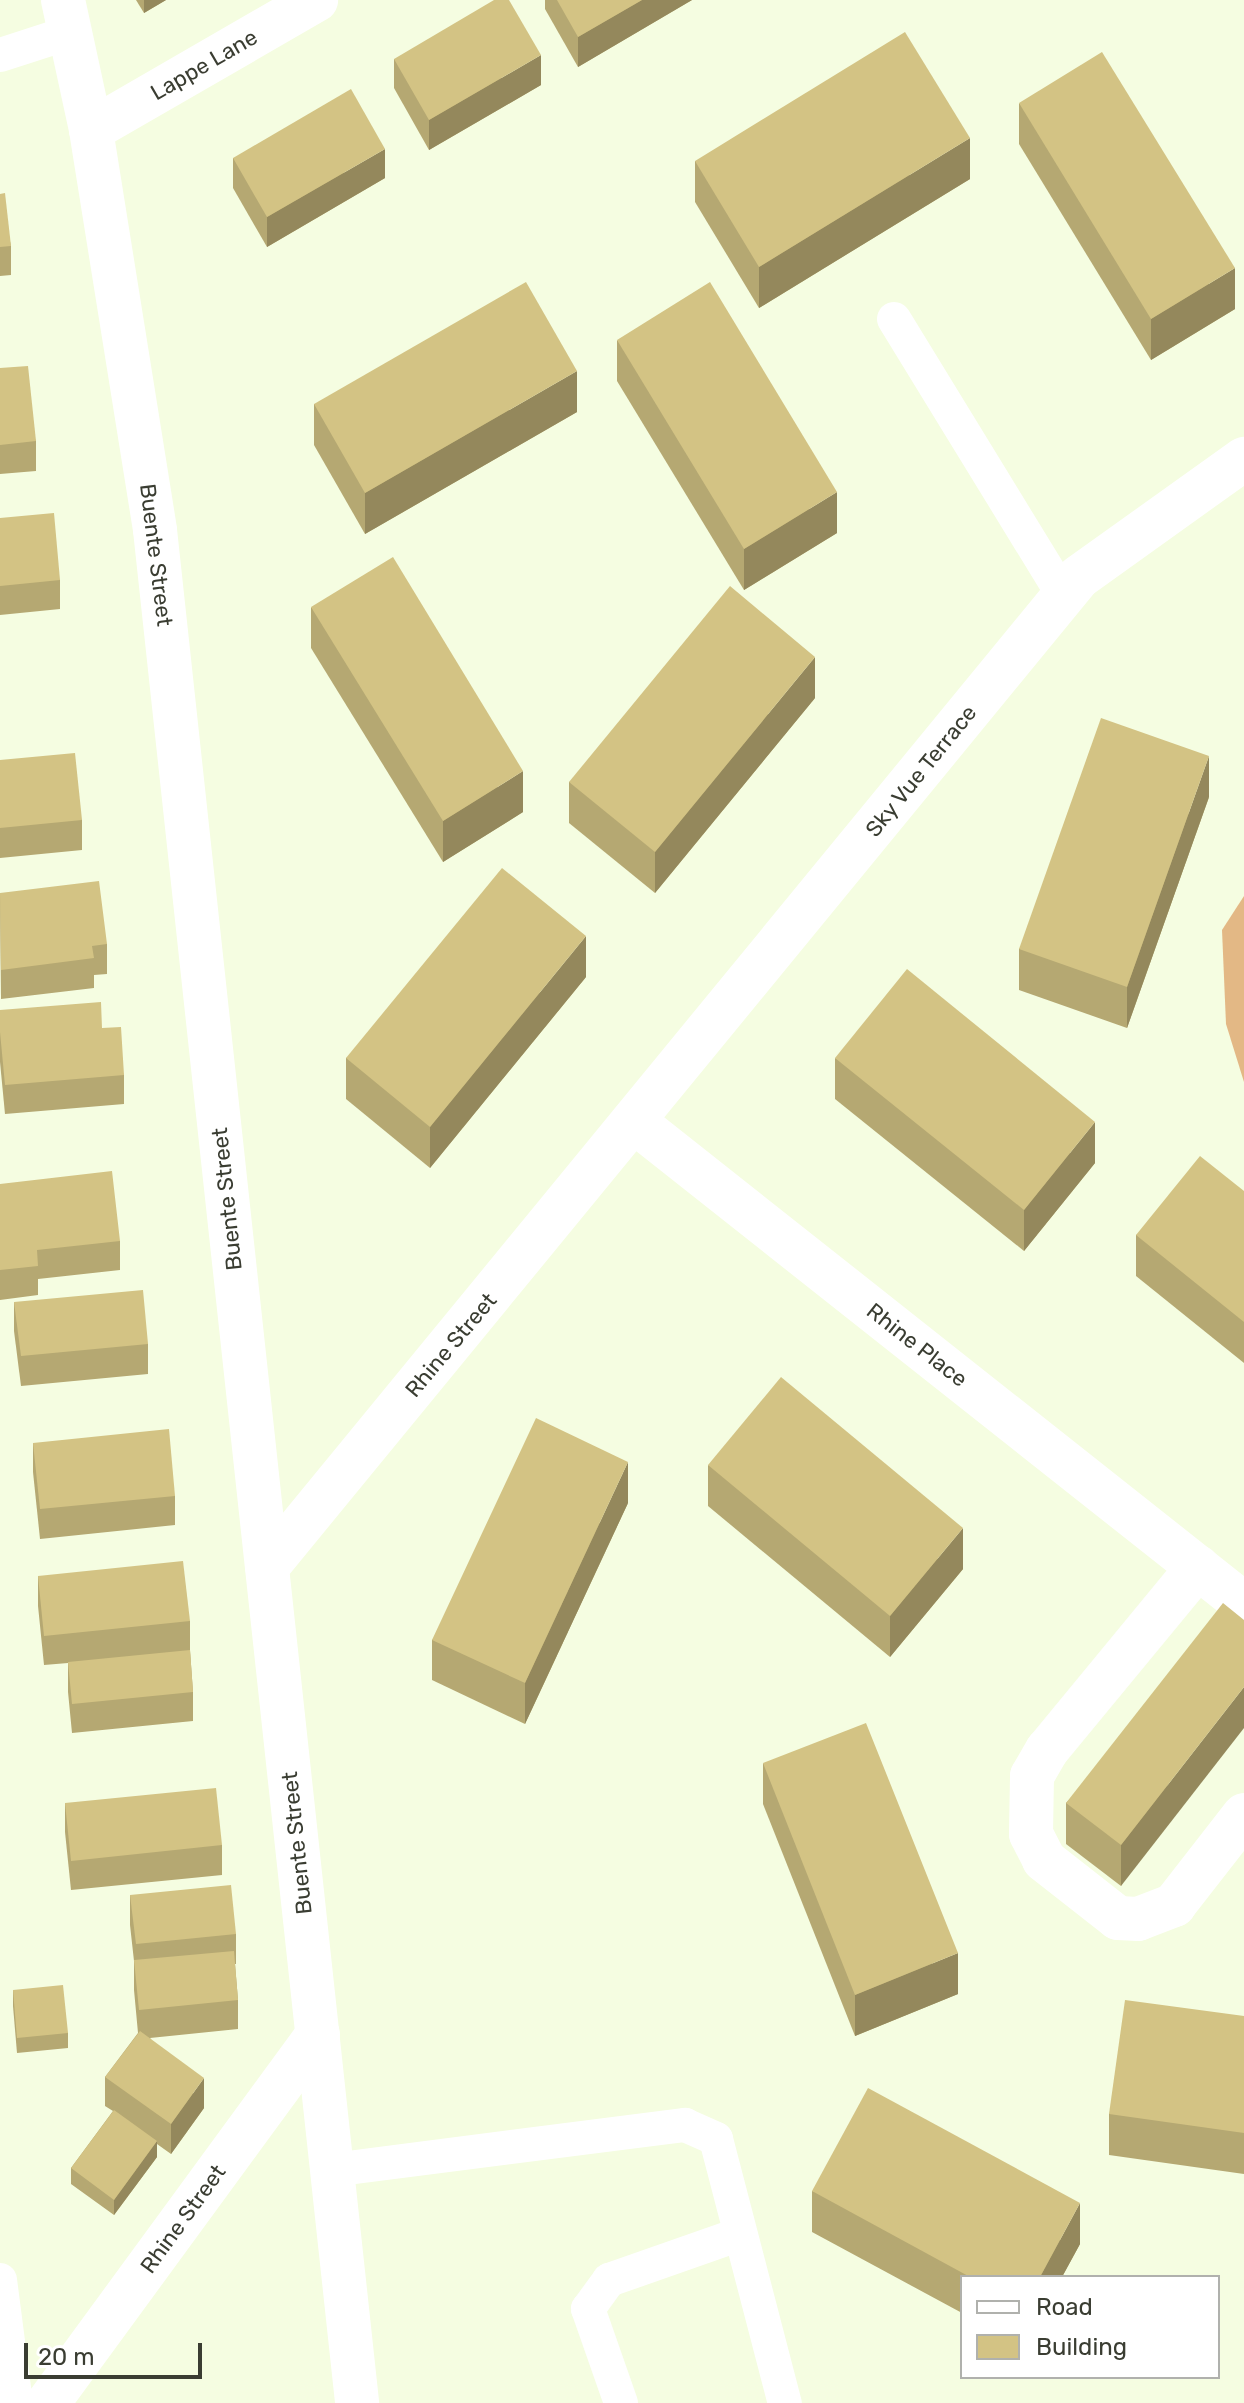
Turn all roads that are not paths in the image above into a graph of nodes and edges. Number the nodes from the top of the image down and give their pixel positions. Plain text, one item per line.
1 (316, 0) edge
2 (67, 16) edge
3 (0, 55) edge
4 (91, 130) junction
5 (894, 319) dead end
6 (1244, 459) edge
7 (1064, 596) junction
8 (636, 1123) junction
9 (267, 1567) junction
10 (1198, 1567) junction
11 (1244, 1604) edge
12 (1244, 1815) edge
13 (318, 2034) junction
14 (332, 2170) junction
15 (740, 2234) junction
16 (0, 2280) edge
17 (16, 2403) edge
18 (48, 2403) edge
19 (357, 2403) edge
20 (621, 2403) edge
21 (785, 2403) edge

1 - 4 street, Lappe Lane
2 - 3 lane
2 - 4 street, Buente Street
4 - 9 street, Buente Street
5 - 7 lane
6 - 7 street, Sky Vue Terrace
7 - 8 street, Sky Vue Terrace
8 - 9 street, Rhine Street
8 - 10 street, Rhine Place
9 - 13 street, Buente Street
10 - 11 street, Rhine Place
10 - 12 street
13 - 14 street, Buente Street
13 - 18 street, Rhine Street
14 - 15 lane
14 - 19 street, Buente Street
15 - 20 lane
15 - 21 lane
16 - 17 lane

